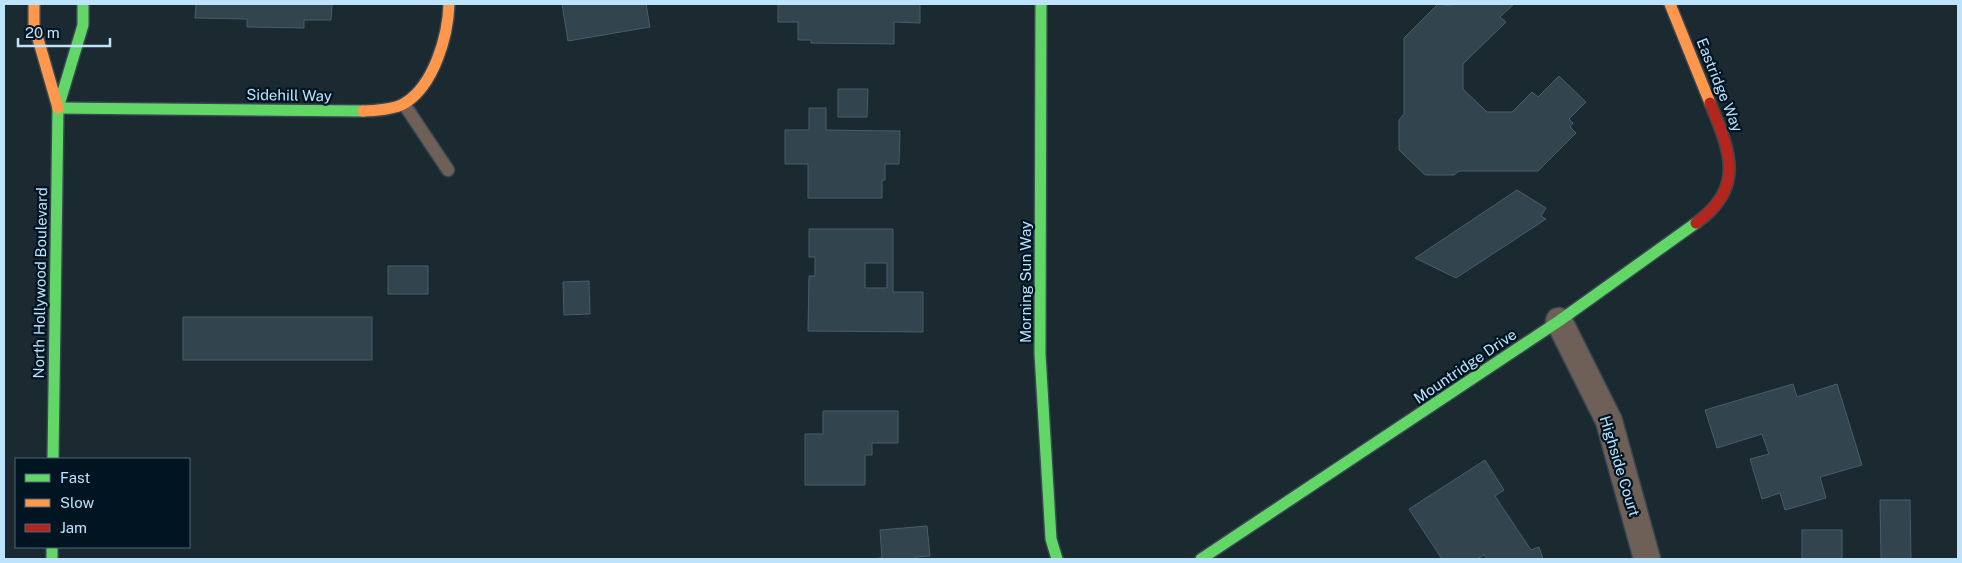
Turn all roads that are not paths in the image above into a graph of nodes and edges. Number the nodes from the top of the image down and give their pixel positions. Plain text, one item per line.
1 (34, 4) edge
2 (83, 4) edge
3 (449, 4) edge
4 (1042, 4) edge
5 (1670, 4) edge
6 (404, 104) junction
7 (58, 108) junction
8 (448, 170) dead end
9 (1730, 180) joint
10 (1559, 321) junction
11 (53, 458) edge
12 (1057, 559) edge
13 (1201, 559) edge
14 (1647, 559) edge

1 - 7 street, North Hollywood Boulevard
2 - 7 street, North Hollywood Boulevard
3 - 6 street
4 - 12 street, Morning Sun Way
5 - 9 street, Eastridge Way
6 - 7 street, Sidehill Way
6 - 8 lane
7 - 11 street, North Hollywood Boulevard
9 - 10 street, Mountridge Drive
10 - 13 street, Mountridge Drive
10 - 14 street, Highside Court

